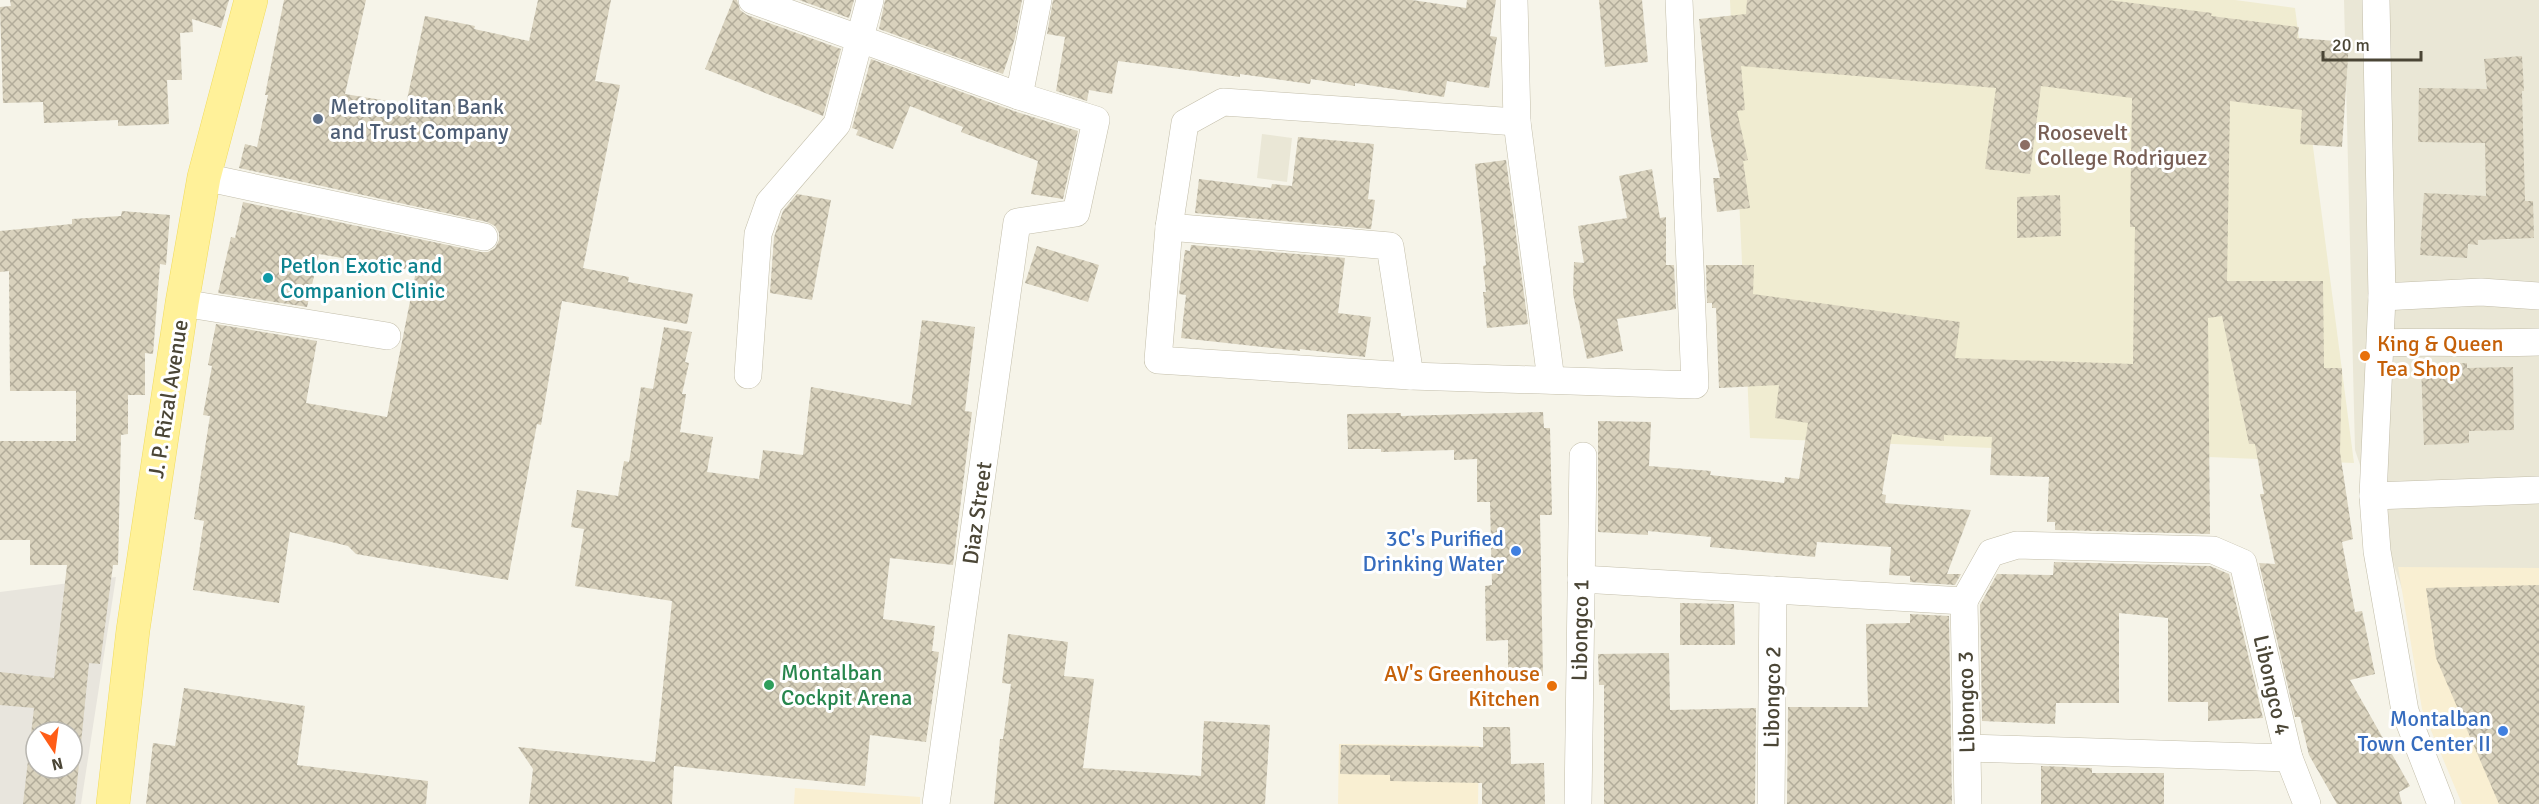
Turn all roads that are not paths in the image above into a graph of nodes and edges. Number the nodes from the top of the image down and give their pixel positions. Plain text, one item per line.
1 (251, 0) edge
2 (752, 0) edge
3 (870, 0) edge
4 (1038, 0) edge
5 (1514, 0) edge
6 (1678, 0) edge
7 (2376, 0) edge
8 (859, 40) junction
9 (1019, 96) junction
10 (1517, 122) junction
11 (204, 177) junction
12 (1169, 227) junction
13 (484, 237) dead end
14 (2539, 296) edge
15 (2382, 297) junction
16 (182, 303) junction
17 (387, 336) dead end
18 (2539, 342) edge
19 (2381, 343) junction
20 (748, 375) dead end
21 (1410, 376) junction
22 (1551, 380) junction
23 (1583, 456) dead end
24 (2539, 490) edge
25 (2373, 496) junction
26 (1581, 579) junction
27 (1773, 590) junction
28 (1964, 601) junction
29 (1967, 748) junction
30 (2289, 759) junction
31 (113, 804) edge
32 (936, 804) edge
33 (1578, 804) edge
34 (1771, 804) edge
35 (1968, 804) edge
36 (2307, 804) edge
37 (2441, 804) edge

1 - 11 main road, J. P. Rizal Avenue
2 - 8 street
3 - 8 street
4 - 9 street
5 - 10 street
6 - 22 street
7 - 15 street
8 - 9 street
8 - 20 street
9 - 32 street, Diaz Street
10 - 12 street
10 - 22 street
11 - 13 street
11 - 16 main road, J. P. Rizal Avenue
12 - 21 street
12 - 21 street
14 - 15 street
15 - 19 street
16 - 17 street
16 - 31 main road, J. P. Rizal Avenue
18 - 19 street
19 - 25 street
21 - 22 street
23 - 26 street, Libongco 1
24 - 25 street
25 - 37 street
26 - 27 street
26 - 33 street, Libongco 1
27 - 28 street
27 - 34 street, Libongco 2
28 - 29 street, Libongco 3
28 - 30 street, Libongco 4
29 - 30 street
29 - 35 street, Libongco 3
30 - 36 street, Libongco 4

